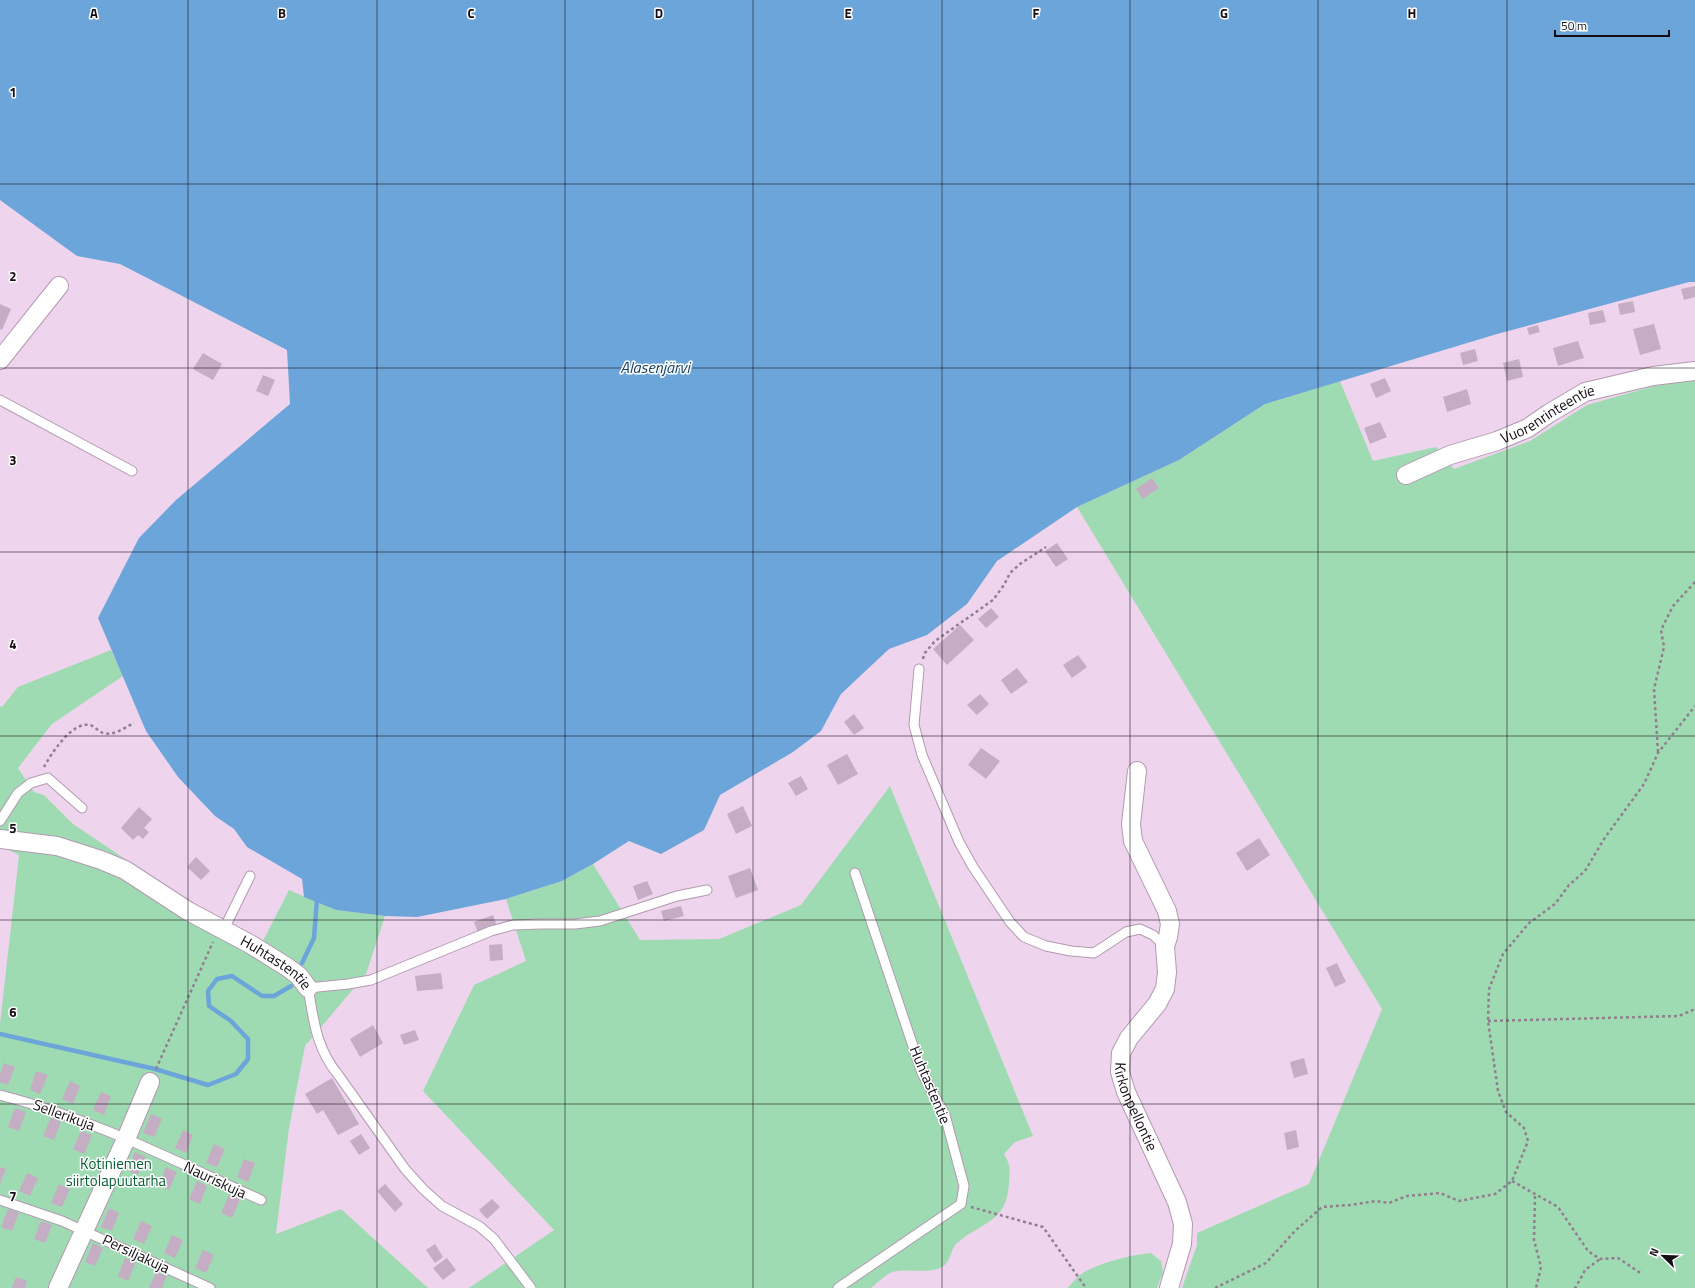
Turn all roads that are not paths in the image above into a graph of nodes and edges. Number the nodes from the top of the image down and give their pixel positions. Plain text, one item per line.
1 (60, 286) dead end
2 (0, 360) edge
3 (1695, 371) edge
4 (0, 400) edge
5 (132, 471) dead end
6 (1406, 475) dead end
7 (919, 669) road end
8 (1137, 771) dead end
9 (82, 808) dead end
10 (0, 822) edge
11 (0, 839) edge
12 (854, 873) dead end
13 (250, 876) dead end
14 (707, 890) dead end
15 (222, 928) junction
16 (1165, 946) junction
17 (308, 988) junction
18 (150, 1082) dead end
19 (0, 1095) edge
20 (126, 1139) junction
21 (0, 1200) edge
22 (261, 1200) dead end
23 (84, 1231) junction
24 (58, 1288) edge
25 (210, 1288) edge
26 (531, 1288) edge
27 (838, 1288) edge
28 (1169, 1288) edge

1 - 2 street
3 - 6 street, Vuorenrinteentie
4 - 5 lane
7 - 16 lane
8 - 16 street, Kirkonpellontie
9 - 10 lane
11 - 15 street, Huhtastentie
12 - 27 lane, Huhtastentie
13 - 15 lane
14 - 17 lane
15 - 17 street, Huhtastentie
16 - 28 street, Kirkonpellontie
17 - 26 lane, Huhtastentie
18 - 20 street
19 - 20 lane, Sellerikuja
20 - 22 lane, Nauriskuja
20 - 23 street
21 - 23 lane, Persiljakuja
23 - 24 street
23 - 25 lane, Persiljakuja

